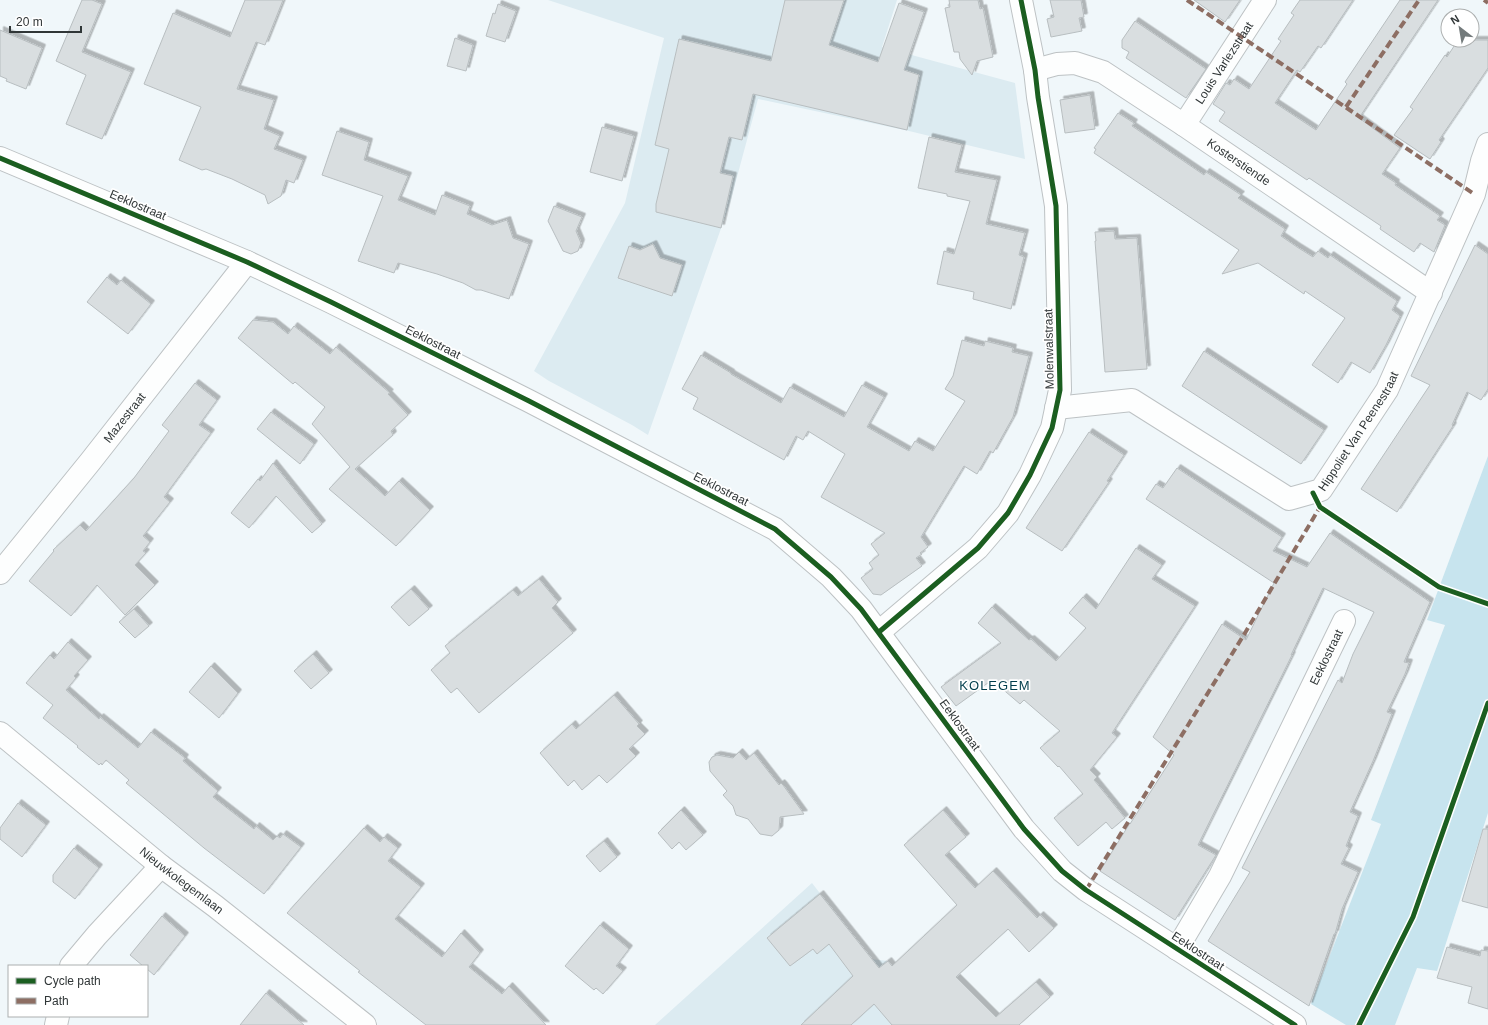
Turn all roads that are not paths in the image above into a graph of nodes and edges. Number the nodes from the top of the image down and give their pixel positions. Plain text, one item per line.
1 (1021, 0) edge
2 (1265, 0) edge
3 (1035, 70) junction
4 (1184, 125) junction
5 (1488, 144) edge
6 (0, 158) edge
7 (247, 262) junction
8 (1431, 293) junction
9 (1056, 408) junction
10 (0, 573) edge
11 (1344, 621) dead end
12 (879, 632) junction
13 (0, 733) edge
14 (161, 866) junction
15 (1177, 949) junction
16 (72, 965) edge
17 (365, 1025) edge
18 (1295, 1025) edge

1 - 3 street, Molenwalstraat
2 - 4 street, Louis Varlezstraat
3 - 4 street, Kosterstiende
3 - 9 street, Molenwalstraat
4 - 8 street, Kosterstiende
5 - 8 street, Hippoliet Van Peenestraat
6 - 7 street, Eeklostraat
7 - 10 street, Mazestraat
7 - 12 street, Eeklostraat
8 - 9 street, Hippoliet Van Peenestraat
9 - 12 street, Molenwalstraat
11 - 15 street, Eeklostraat
12 - 15 street, Eeklostraat
13 - 14 street, Nieuwkolegemlaan
14 - 16 street
14 - 17 street, Nieuwkolegemlaan
15 - 18 street, Eeklostraat

